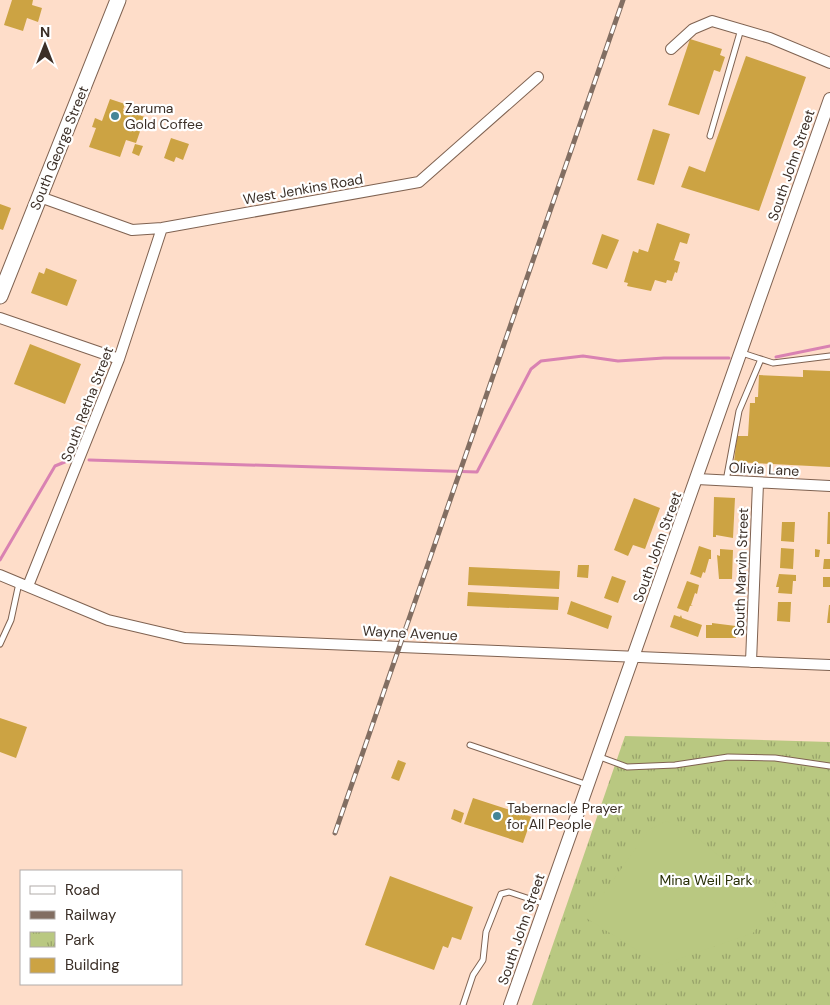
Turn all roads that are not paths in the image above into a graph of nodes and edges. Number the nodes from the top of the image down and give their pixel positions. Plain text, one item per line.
1 (118, 0) edge
2 (742, 29) junction
3 (671, 49) dead end
4 (830, 63) edge
5 (538, 77) dead end
6 (830, 98) edge
7 (710, 136) dead end
8 (40, 197) junction
9 (162, 228) junction
10 (0, 296) edge
11 (0, 318) edge
12 (742, 353) junction
13 (830, 356) edge
14 (761, 358) junction
15 (119, 359) junction
16 (697, 479) junction
17 (726, 481) junction
18 (758, 483) junction
19 (830, 486) edge
20 (0, 575) edge
21 (24, 584) junction
22 (0, 644) edge
23 (632, 657) junction
24 (751, 662) junction
25 (830, 665) edge
26 (470, 745) dead end
27 (599, 756) junction
28 (830, 766) edge
29 (589, 785) junction
30 (545, 904) junction
31 (463, 1005) edge
32 (510, 1005) edge

1 - 8 main road, South George Street
2 - 3 street
2 - 4 street
2 - 7 lane
5 - 9 street, West Jenkins Road
6 - 12 street, South John Street
8 - 9 street, West Jenkins Road
8 - 10 main road, South George Street
9 - 15 street, South Retha Street
11 - 15 street
12 - 14 lane
12 - 16 street, South John Street
13 - 14 lane
14 - 17 lane
15 - 21 street, South Retha Street
16 - 17 street, Olivia Lane
16 - 23 street, South John Street
17 - 18 street, Olivia Lane
18 - 19 street, Olivia Lane
18 - 24 street, South Marvin Street
20 - 21 street, Wayne Avenue
21 - 22 lane
21 - 23 street, Wayne Avenue
23 - 24 street, Wayne Avenue
23 - 27 street, South John Street
24 - 25 street, Wayne Avenue
26 - 29 lane
27 - 28 lane
27 - 29 street, South John Street
29 - 30 street, South John Street
30 - 31 lane
30 - 32 street, South John Street

